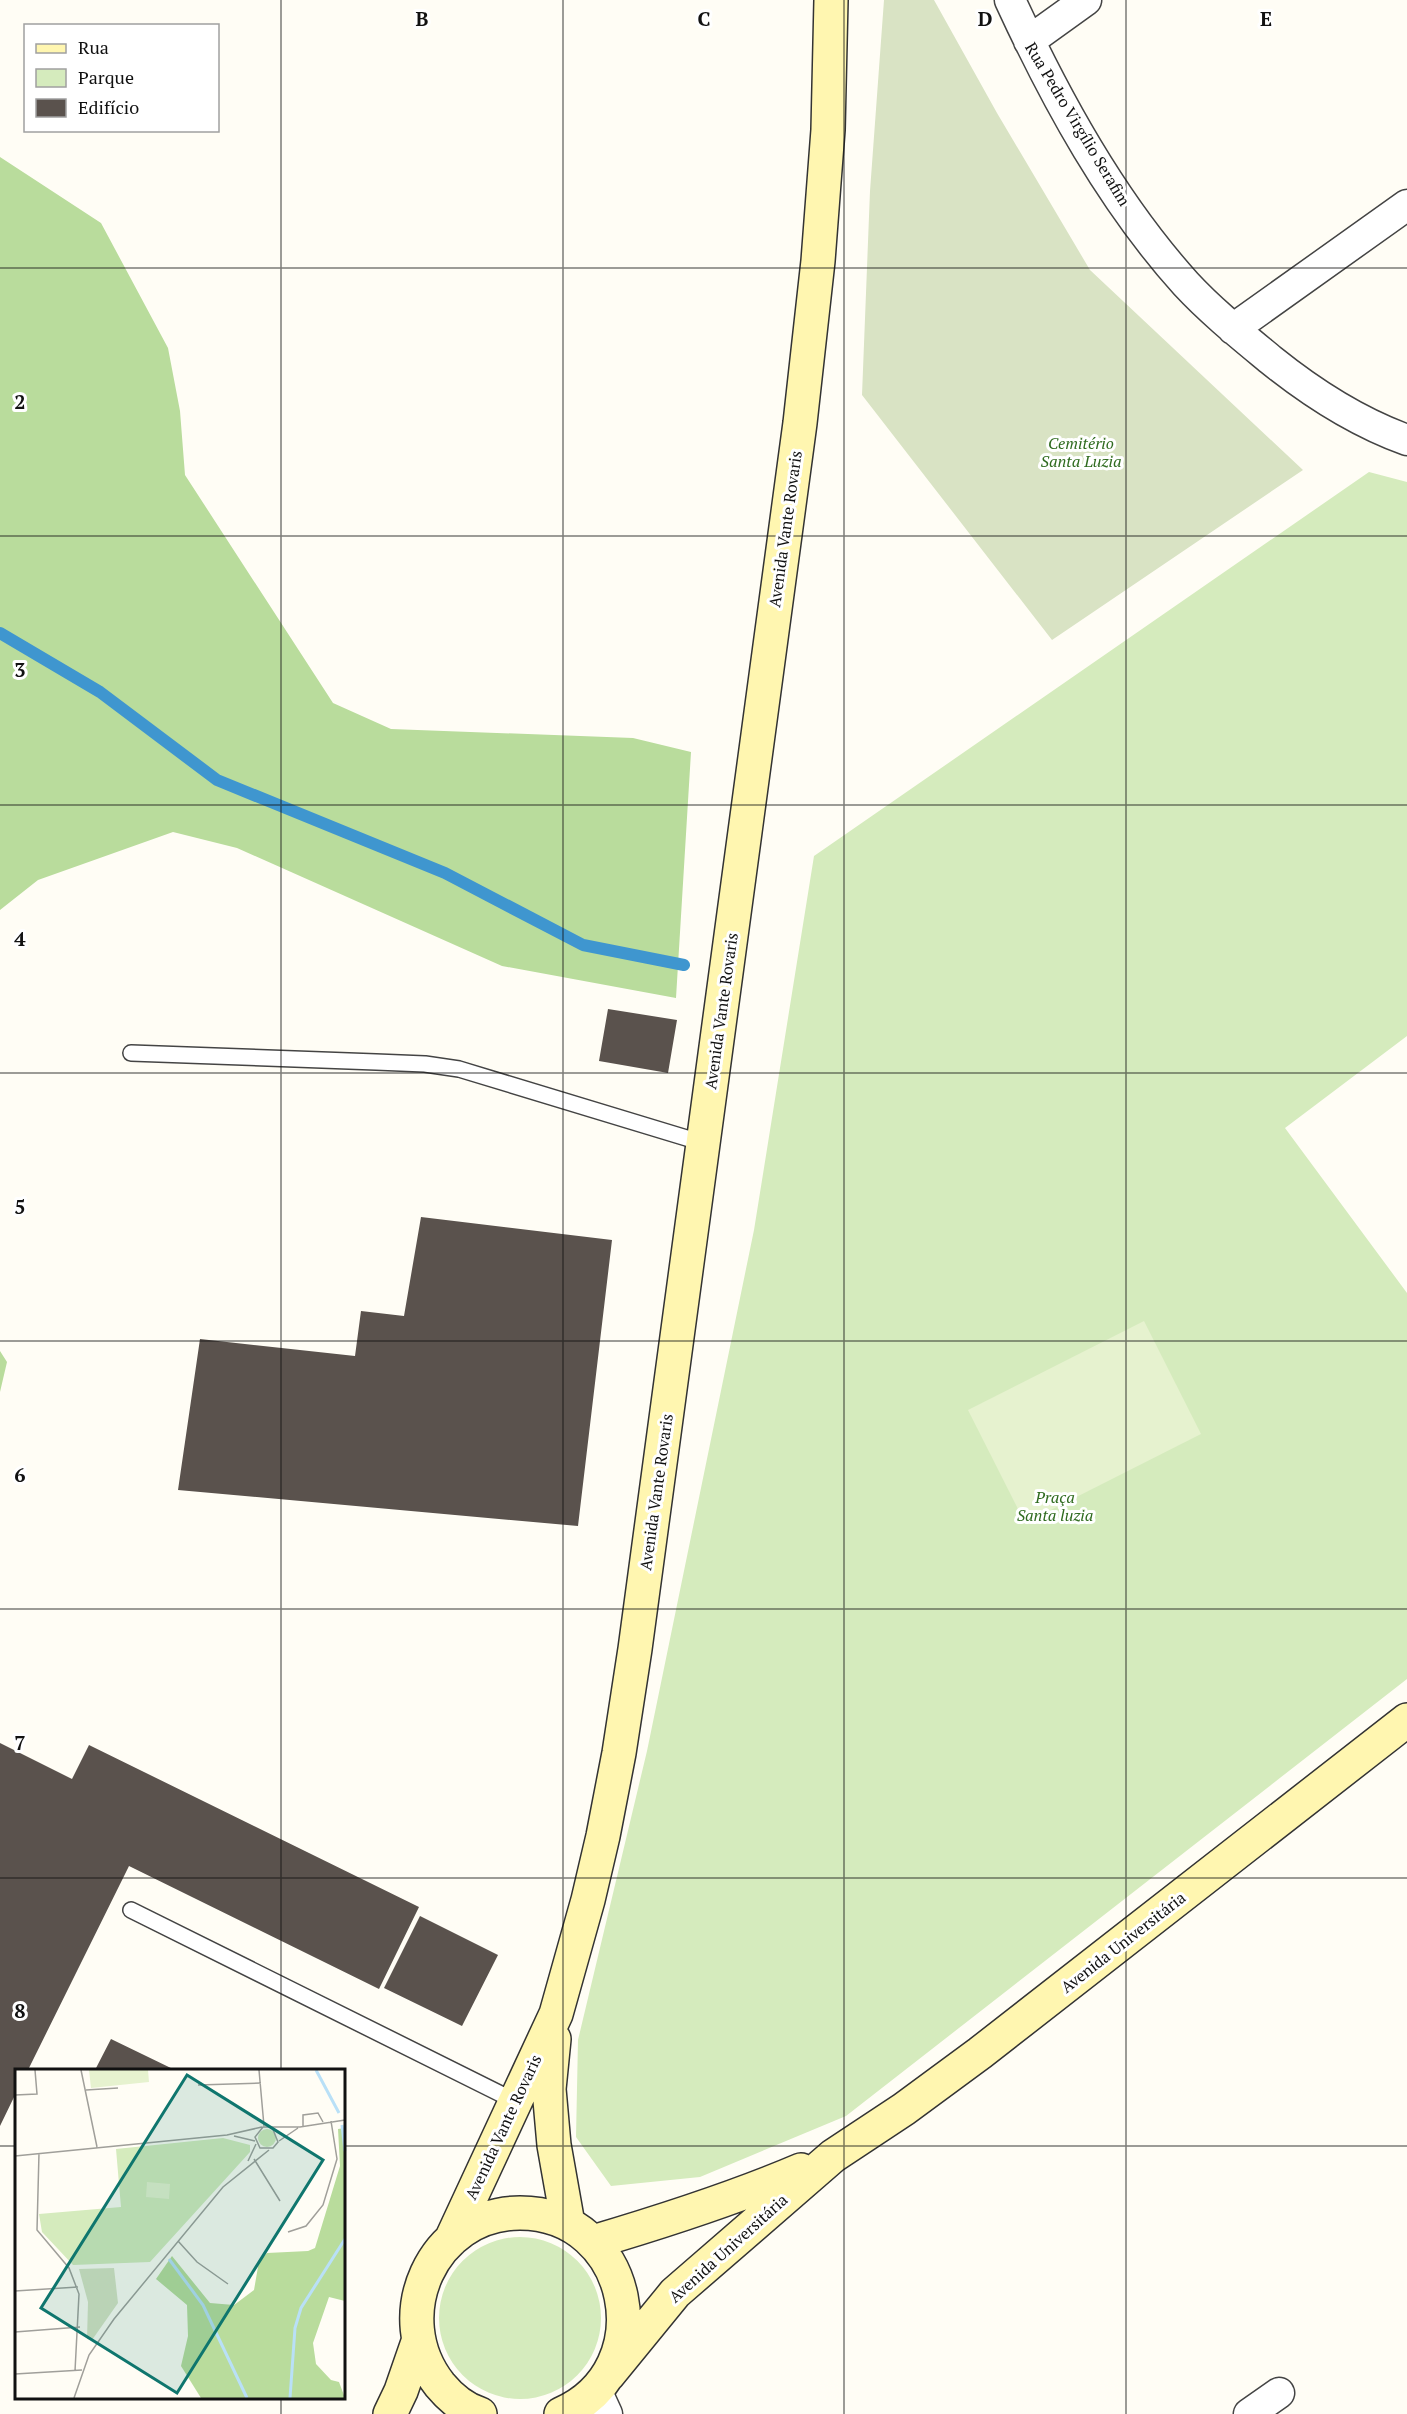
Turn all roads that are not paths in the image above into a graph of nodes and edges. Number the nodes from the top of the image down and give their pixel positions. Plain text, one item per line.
1 (831, 0) edge
2 (1010, 0) edge
3 (1086, 0) edge
4 (1029, 41) junction
5 (1407, 205) edge
6 (1233, 329) junction
7 (1407, 441) edge
8 (131, 1053) dead end
9 (703, 1143) junction
10 (1407, 1720) edge
11 (131, 1910) dead end
12 (556, 2014) junction
13 (515, 2101) junction
14 (833, 2156) junction
15 (580, 2233) junction
16 (451, 2240) junction
17 (418, 2342) junction
18 (604, 2393) edge
19 (1279, 2393) dead end
20 (390, 2414) edge
21 (480, 2414) edge
22 (561, 2414) edge
23 (1249, 2414) edge

1 - 9 main road, Avenida Vante Rovaris
2 - 4 street, Rua Pedro Virgílio Serafim
3 - 4 street
4 - 6 street, Rua Pedro Virgílio Serafim
5 - 6 street
6 - 7 street, Rua Pedro Virgílio Serafim
8 - 9 lane
9 - 12 main road, Avenida Vante Rovaris
10 - 14 main road, Avenida Universitária
11 - 13 lane
12 - 13 main road, Avenida Vante Rovaris
12 - 15 main road, Avenida Vante Rovaris
13 - 16 main road, Avenida Vante Rovaris
14 - 15 main road, Avenida Universitária
14 - 18 main road, Avenida Universitária
15 - 16 main road
15 - 18 main road
16 - 17 main road
17 - 20 main road
17 - 21 main road
18 - 22 main road, Avenida Universitária
19 - 23 street

